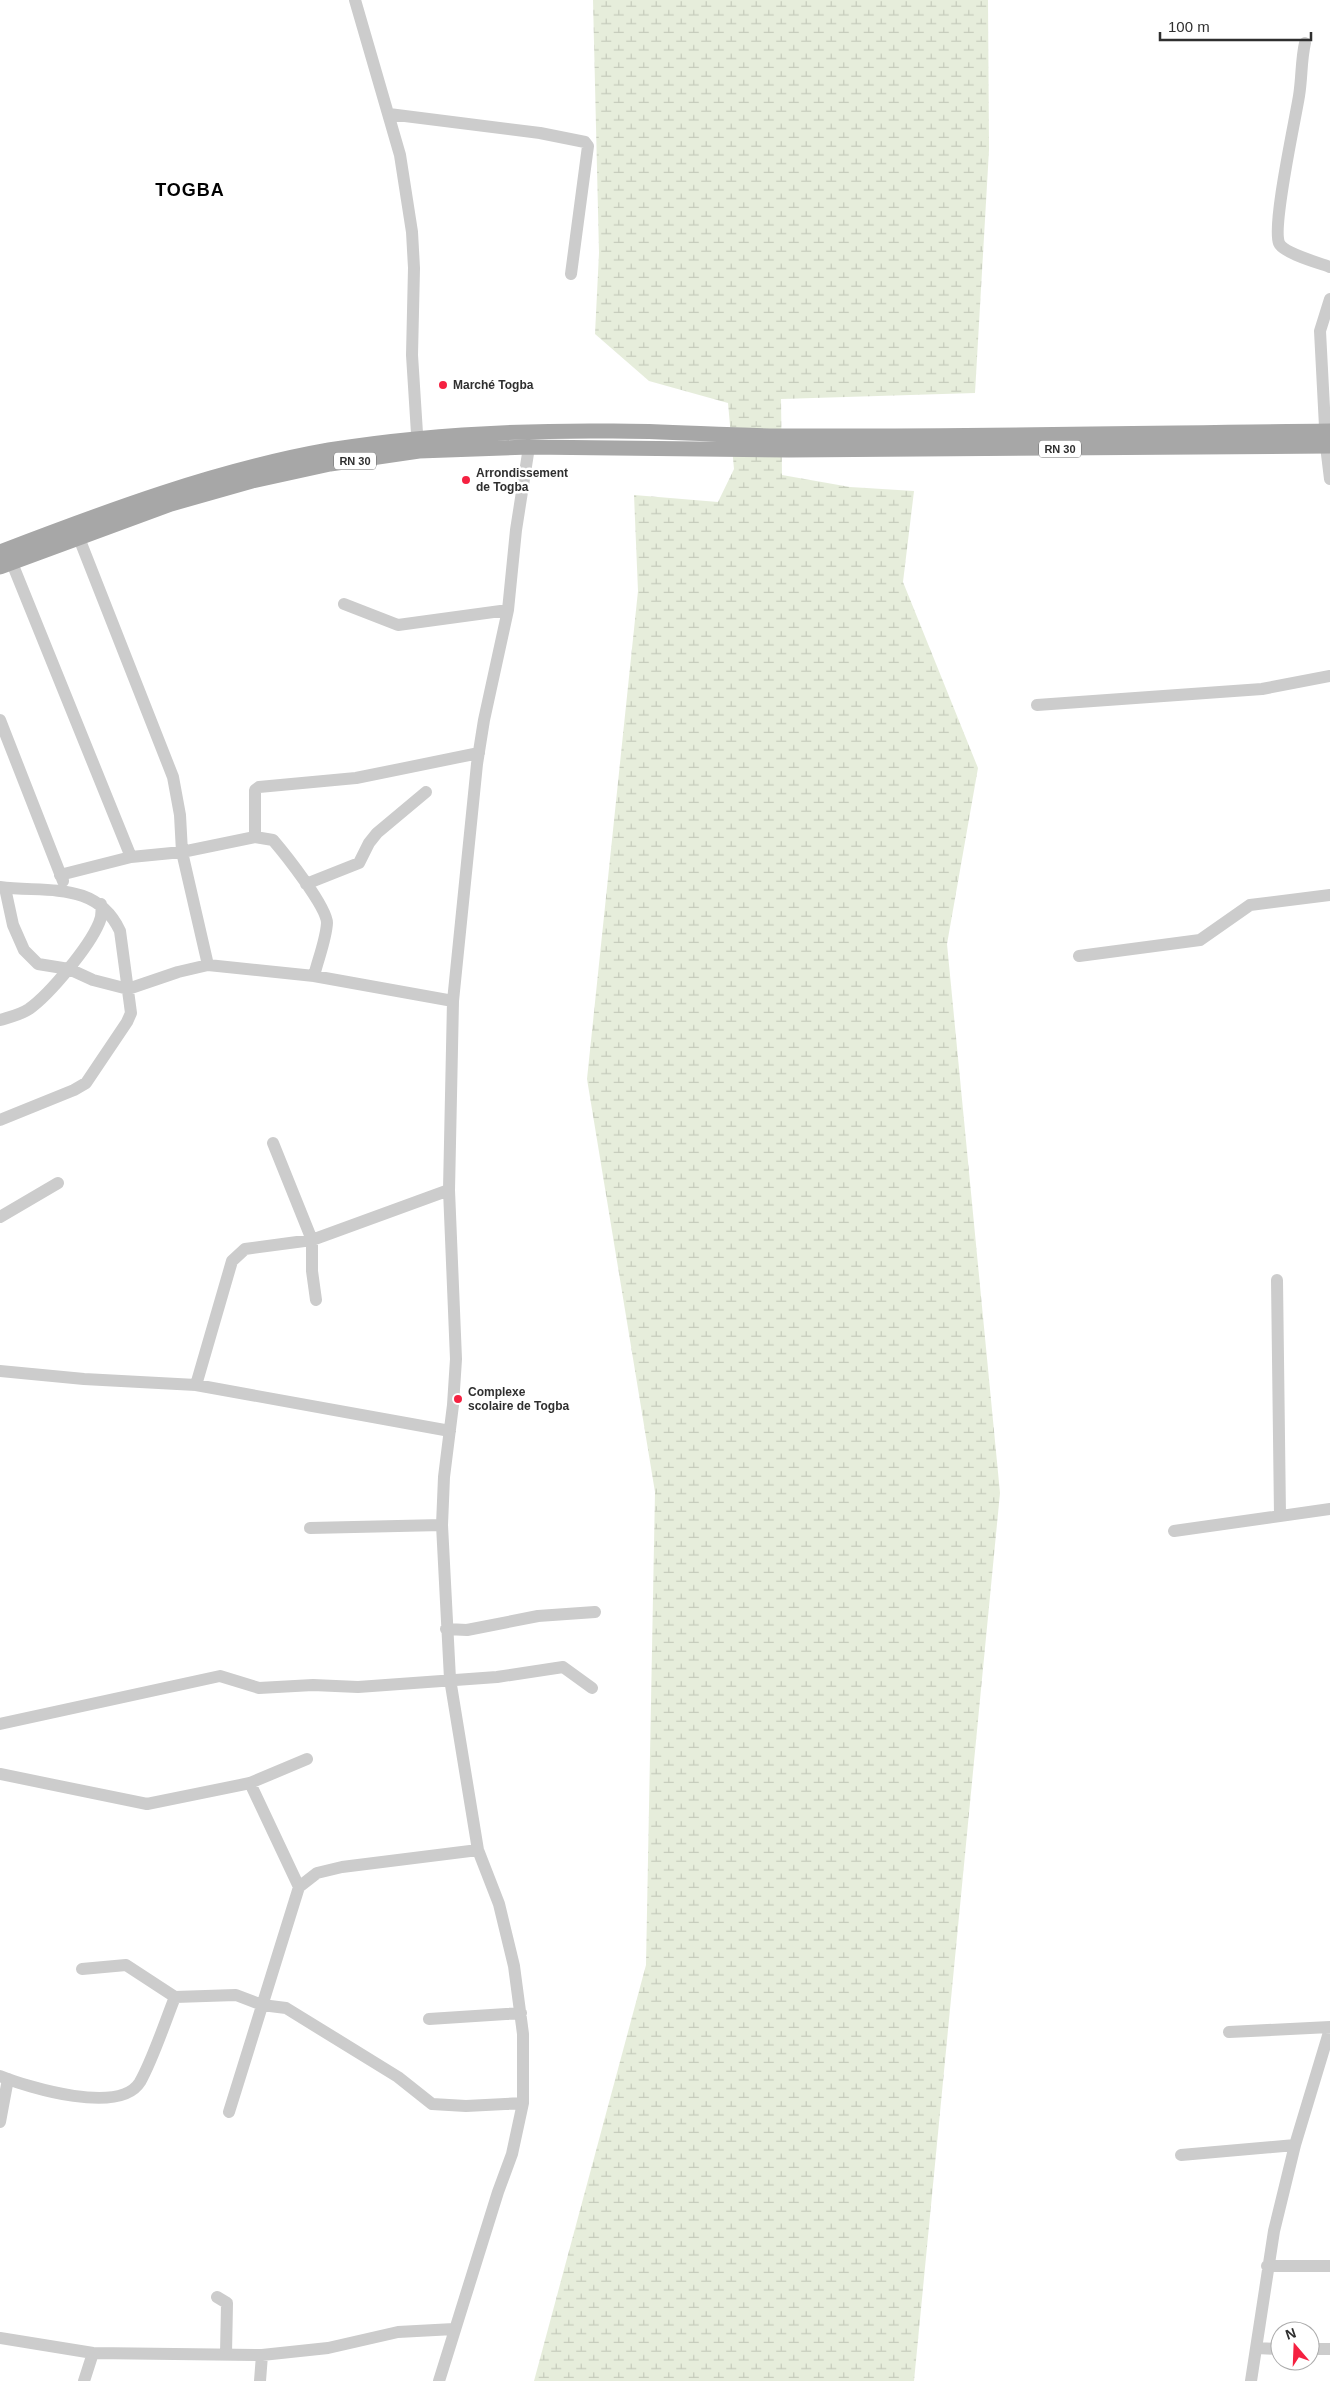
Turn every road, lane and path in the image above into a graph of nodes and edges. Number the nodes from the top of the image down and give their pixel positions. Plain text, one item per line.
1 (355, 0) edge
2 (1305, 43) dead end
3 (388, 114) junction
4 (1330, 267) edge
5 (571, 274) dead end
6 (1330, 299) edge
7 (1325, 330) edge
8 (1328, 431) edge
9 (726, 442) junction
10 (789, 443) junction
11 (418, 445) junction
12 (1328, 446) edge
13 (529, 447) junction
14 (1330, 479) edge
15 (79, 538) junction
16 (0, 552) edge
17 (6, 565) edge
18 (344, 604) dead end
19 (508, 610) junction
20 (1330, 676) edge
21 (1037, 705) dead end
22 (0, 720) edge
23 (479, 753) junction
24 (426, 792) dead end
25 (255, 837) junction
26 (182, 852) junction
27 (131, 857) junction
28 (60, 875) junction
29 (306, 884) junction
30 (2, 887) edge
31 (66, 891) junction
32 (1330, 895) edge
33 (101, 904) junction
34 (1079, 956) dead end
35 (208, 965) junction
36 (69, 969) junction
37 (314, 976) junction
38 (128, 989) junction
39 (453, 1001) junction
40 (0, 1020) edge
41 (0, 1120) edge
42 (273, 1142) dead end
43 (58, 1183) dead end
44 (449, 1190) junction
45 (0, 1217) edge
46 (312, 1240) junction
47 (1277, 1280) dead end
48 (316, 1300) dead end
49 (0, 1371) edge
50 (196, 1385) junction
51 (450, 1431) junction
52 (1330, 1509) edge
53 (1280, 1516) junction
54 (442, 1525) junction
55 (310, 1528) dead end
56 (1174, 1531) dead end
57 (595, 1612) dead end
58 (446, 1629) junction
59 (450, 1679) junction
60 (592, 1688) dead end
61 (0, 1724) edge
62 (307, 1759) dead end
63 (0, 1774) edge
64 (250, 1783) junction
65 (478, 1850) junction
66 (299, 1887) junction
67 (82, 1969) dead end
68 (175, 1997) junction
69 (262, 2005) junction
70 (521, 2013) junction
71 (429, 2019) dead end
72 (1330, 2028) edge
73 (1229, 2032) dead end
74 (4, 2078) edge
75 (523, 2103) junction
76 (229, 2112) dead end
77 (0, 2122) edge
78 (1295, 2145) junction
79 (1181, 2155) dead end
80 (1267, 2266) junction
81 (1330, 2266) edge
82 (217, 2296) dead end
83 (454, 2329) junction
84 (0, 2338) edge
85 (1256, 2348) junction
86 (1270, 2349) edge
87 (93, 2353) junction
88 (226, 2354) junction
89 (262, 2355) junction
90 (84, 2381) edge
91 (260, 2381) edge
92 (439, 2381) edge
93 (1251, 2381) edge

1 - 3 street
2 - 4 street
3 - 5 street
3 - 11 street
6 - 7 street
7 - 8 street
8 - 10 main road, RN 30 / RN 30
8 - 12 street
9 - 10 main road, RN 30 / RN 30
9 - 11 main road, RN 30 / RN 30
9 - 13 main road, RN 30
10 - 12 main road, RN 30
11 - 13 main road, RN 30
11 - 15 main road, RN 30
11 - 16 main road, RN 30 / RN 30
12 - 14 street
13 - 19 street
15 - 17 main road, RN 30
15 - 26 street
17 - 27 street
18 - 19 street
19 - 23 street
20 - 21 street
22 - 28 street
23 - 25 street
23 - 39 street
24 - 29 street
25 - 26 street
25 - 29 street
26 - 27 street
26 - 35 street
27 - 28 street
28 - 31 street
29 - 37 street
30 - 31 street
30 - 36 street
31 - 33 street
32 - 34 street
33 - 36 street
33 - 38 street
35 - 37 street
35 - 38 street
36 - 38 street
36 - 40 street
37 - 39 street
38 - 41 street
39 - 44 street
42 - 46 street
43 - 45 street
44 - 46 street
44 - 51 street
46 - 48 street
46 - 50 street
47 - 53 street
49 - 50 street
50 - 51 street
51 - 54 street
52 - 53 street
53 - 56 street
54 - 55 street
54 - 58 street
57 - 58 street
58 - 59 street
59 - 60 street
59 - 61 street
59 - 65 street
62 - 64 street
63 - 64 street
64 - 66 street
65 - 66 street
65 - 70 street
66 - 69 street
67 - 68 street
68 - 69 street
68 - 74 street
69 - 75 street
69 - 76 street
70 - 71 street
70 - 75 street
72 - 73 street
72 - 78 street
74 - 77 street
75 - 83 street
78 - 79 street
78 - 80 street
80 - 81 street
80 - 85 street
82 - 88 street
83 - 89 street
83 - 92 street
84 - 87 street
85 - 86 street
85 - 93 street
87 - 88 street
87 - 90 street
88 - 89 street
89 - 91 street

